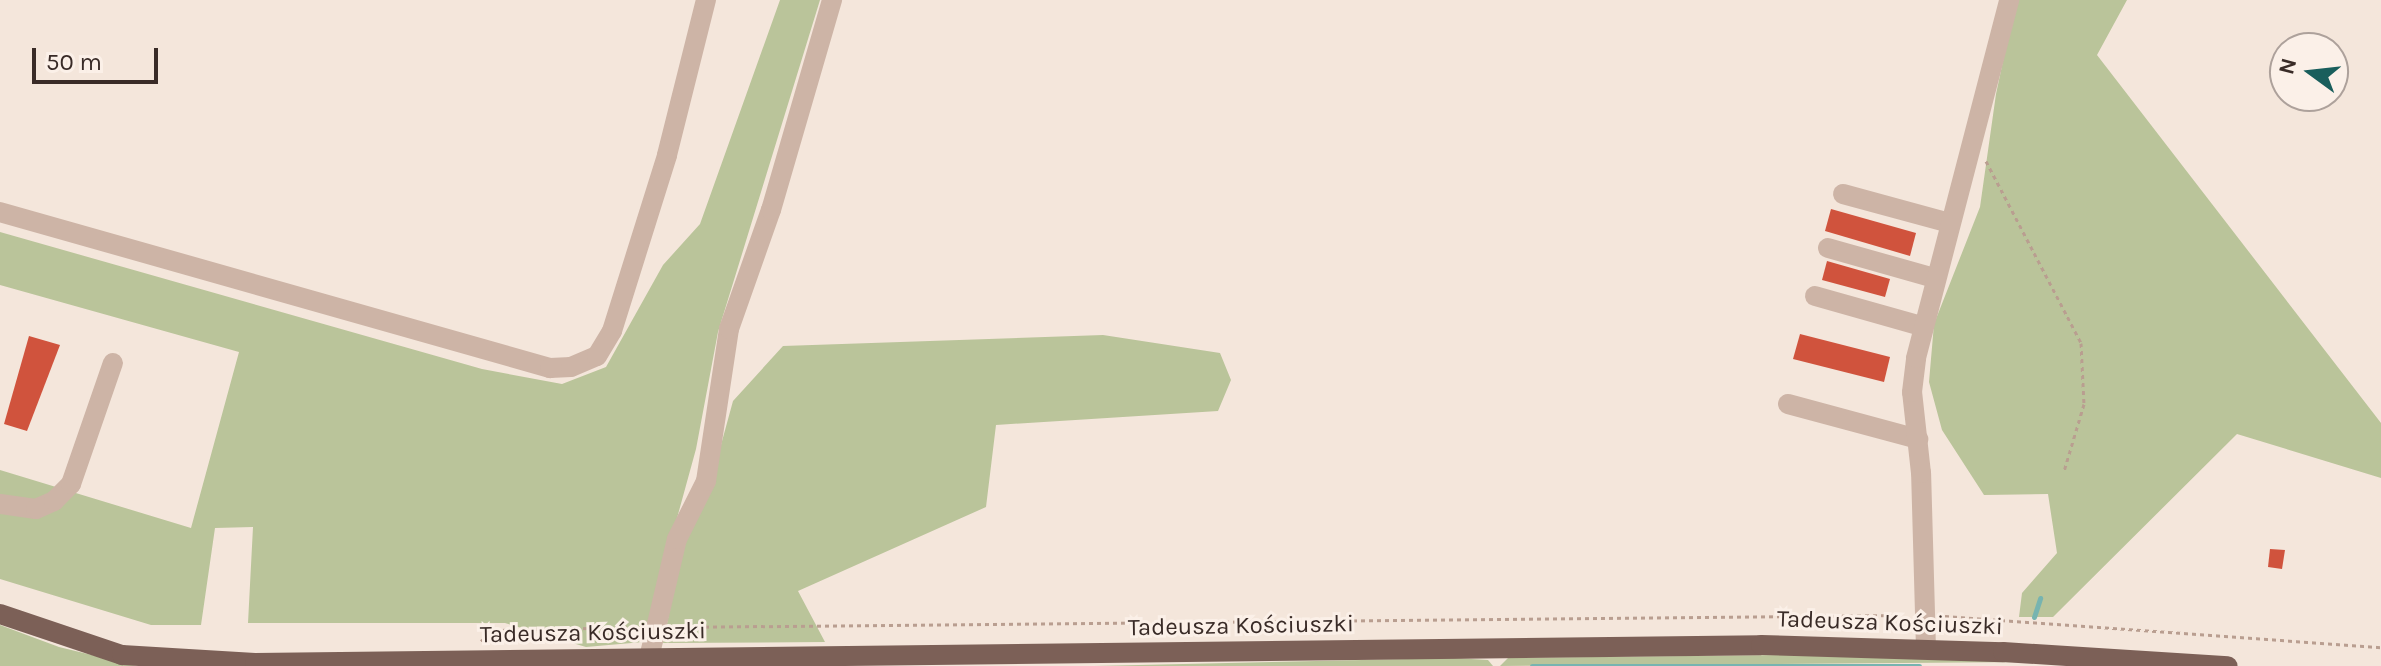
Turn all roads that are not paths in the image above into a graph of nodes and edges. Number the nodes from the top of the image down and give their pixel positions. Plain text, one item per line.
1 (706, 0) edge
2 (832, 0) edge
3 (2009, 0) edge
4 (1843, 194) dead end
5 (0, 212) edge
6 (1950, 223) junction
7 (1828, 248) dead end
8 (1934, 278) junction
9 (1815, 296) dead end
10 (1921, 326) junction
11 (113, 363) dead end
12 (1788, 404) dead end
13 (1918, 439) junction
14 (0, 504) edge
15 (0, 614) edge
16 (1926, 649) junction
17 (649, 658) junction
18 (254, 664) edge
19 (2228, 666) edge

1 - 5 street
2 - 17 street
3 - 6 street
4 - 6 street
6 - 8 street
7 - 8 street
8 - 10 street
9 - 10 street
10 - 13 street
11 - 14 street
12 - 13 street
13 - 16 street
15 - 18 main road, Tadeusza Kościuszki
16 - 17 main road, Tadeusza Kościuszki
16 - 19 main road, Tadeusza Kościuszki
17 - 18 main road, Tadeusza Kościuszki

